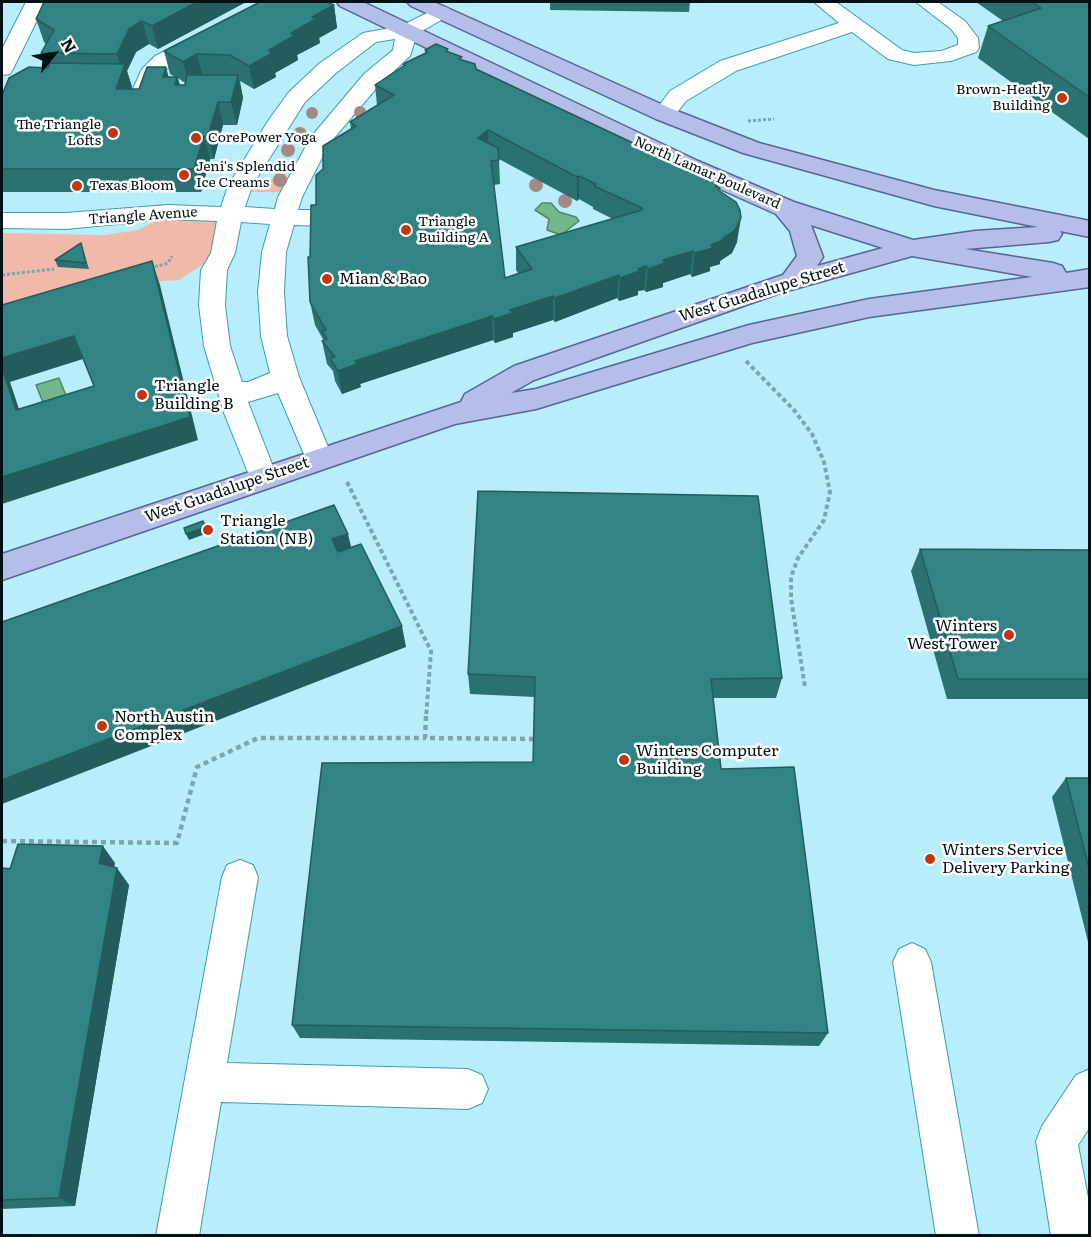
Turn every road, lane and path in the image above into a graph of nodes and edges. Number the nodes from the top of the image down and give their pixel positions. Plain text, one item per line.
1 (278, 2) edge
2 (347, 2) edge
3 (418, 2) edge
4 (824, 2) edge
5 (926, 2) edge
6 (25, 10) edge
7 (441, 12) junction
8 (854, 25) junction
9 (407, 31) junction
10 (328, 68) junction
11 (2, 69) edge
12 (372, 79) junction
13 (526, 88) junction
14 (138, 102) edge
15 (664, 114) junction
16 (785, 208) junction
17 (231, 212) junction
18 (284, 215) junction
19 (320, 218) edge
20 (2, 220) edge
21 (1089, 232) edge
22 (912, 248) junction
23 (172, 256) dead end
24 (54, 269) edge
25 (146, 269) edge
26 (2, 275) edge
27 (1089, 278) edge
28 (793, 280) junction
29 (742, 357) dead end
30 (285, 377) junction
31 (231, 391) junction
32 (452, 414) junction
33 (319, 459) junction
34 (263, 477) junction
35 (347, 482) dead end
36 (2, 567) edge
37 (805, 687) dead end
38 (425, 738) junction
39 (535, 739) edge
40 (2, 841) edge
41 (240, 877) dead end
42 (912, 962) dead end
43 (204, 1082) junction
44 (468, 1089) dead end
45 (1089, 1089) edge
46 (177, 1236) edge
47 (958, 1236) edge
48 (1073, 1236) edge

1 - 14 street
2 - 9 main road, North Lamar Boulevard
3 - 7 main road
4 - 8 street
5 - 8 street
6 - 11 street
7 - 9 street
7 - 15 main road
8 - 15 street
9 - 10 street
9 - 12 street
9 - 13 main road, North Lamar Boulevard
10 - 12 street
10 - 17 street
12 - 18 street
13 - 15 main road
13 - 16 main road, North Lamar Boulevard
15 - 21 main road
16 - 22 main road, North Lamar Boulevard
16 - 28 main road
17 - 18 street, Triangle Avenue
17 - 20 street, Triangle Avenue
17 - 31 street
18 - 19 street, Triangle Avenue
18 - 30 street
21 - 22 main road, West Guadalupe Street
22 - 27 main road, North Lamar Boulevard
22 - 28 main road, West Guadalupe Street
23 - 25 path
24 - 26 path
27 - 32 main road, West Guadalupe Street
28 - 32 main road, West Guadalupe Street
29 - 37 path
30 - 31 street
30 - 33 street
31 - 34 street
32 - 33 main road, West Guadalupe Street
33 - 34 main road, West Guadalupe Street
34 - 36 main road, West Guadalupe Street
35 - 38 path
38 - 39 path
38 - 40 path
41 - 43 street
42 - 47 street
43 - 44 street
43 - 46 street
45 - 48 street

